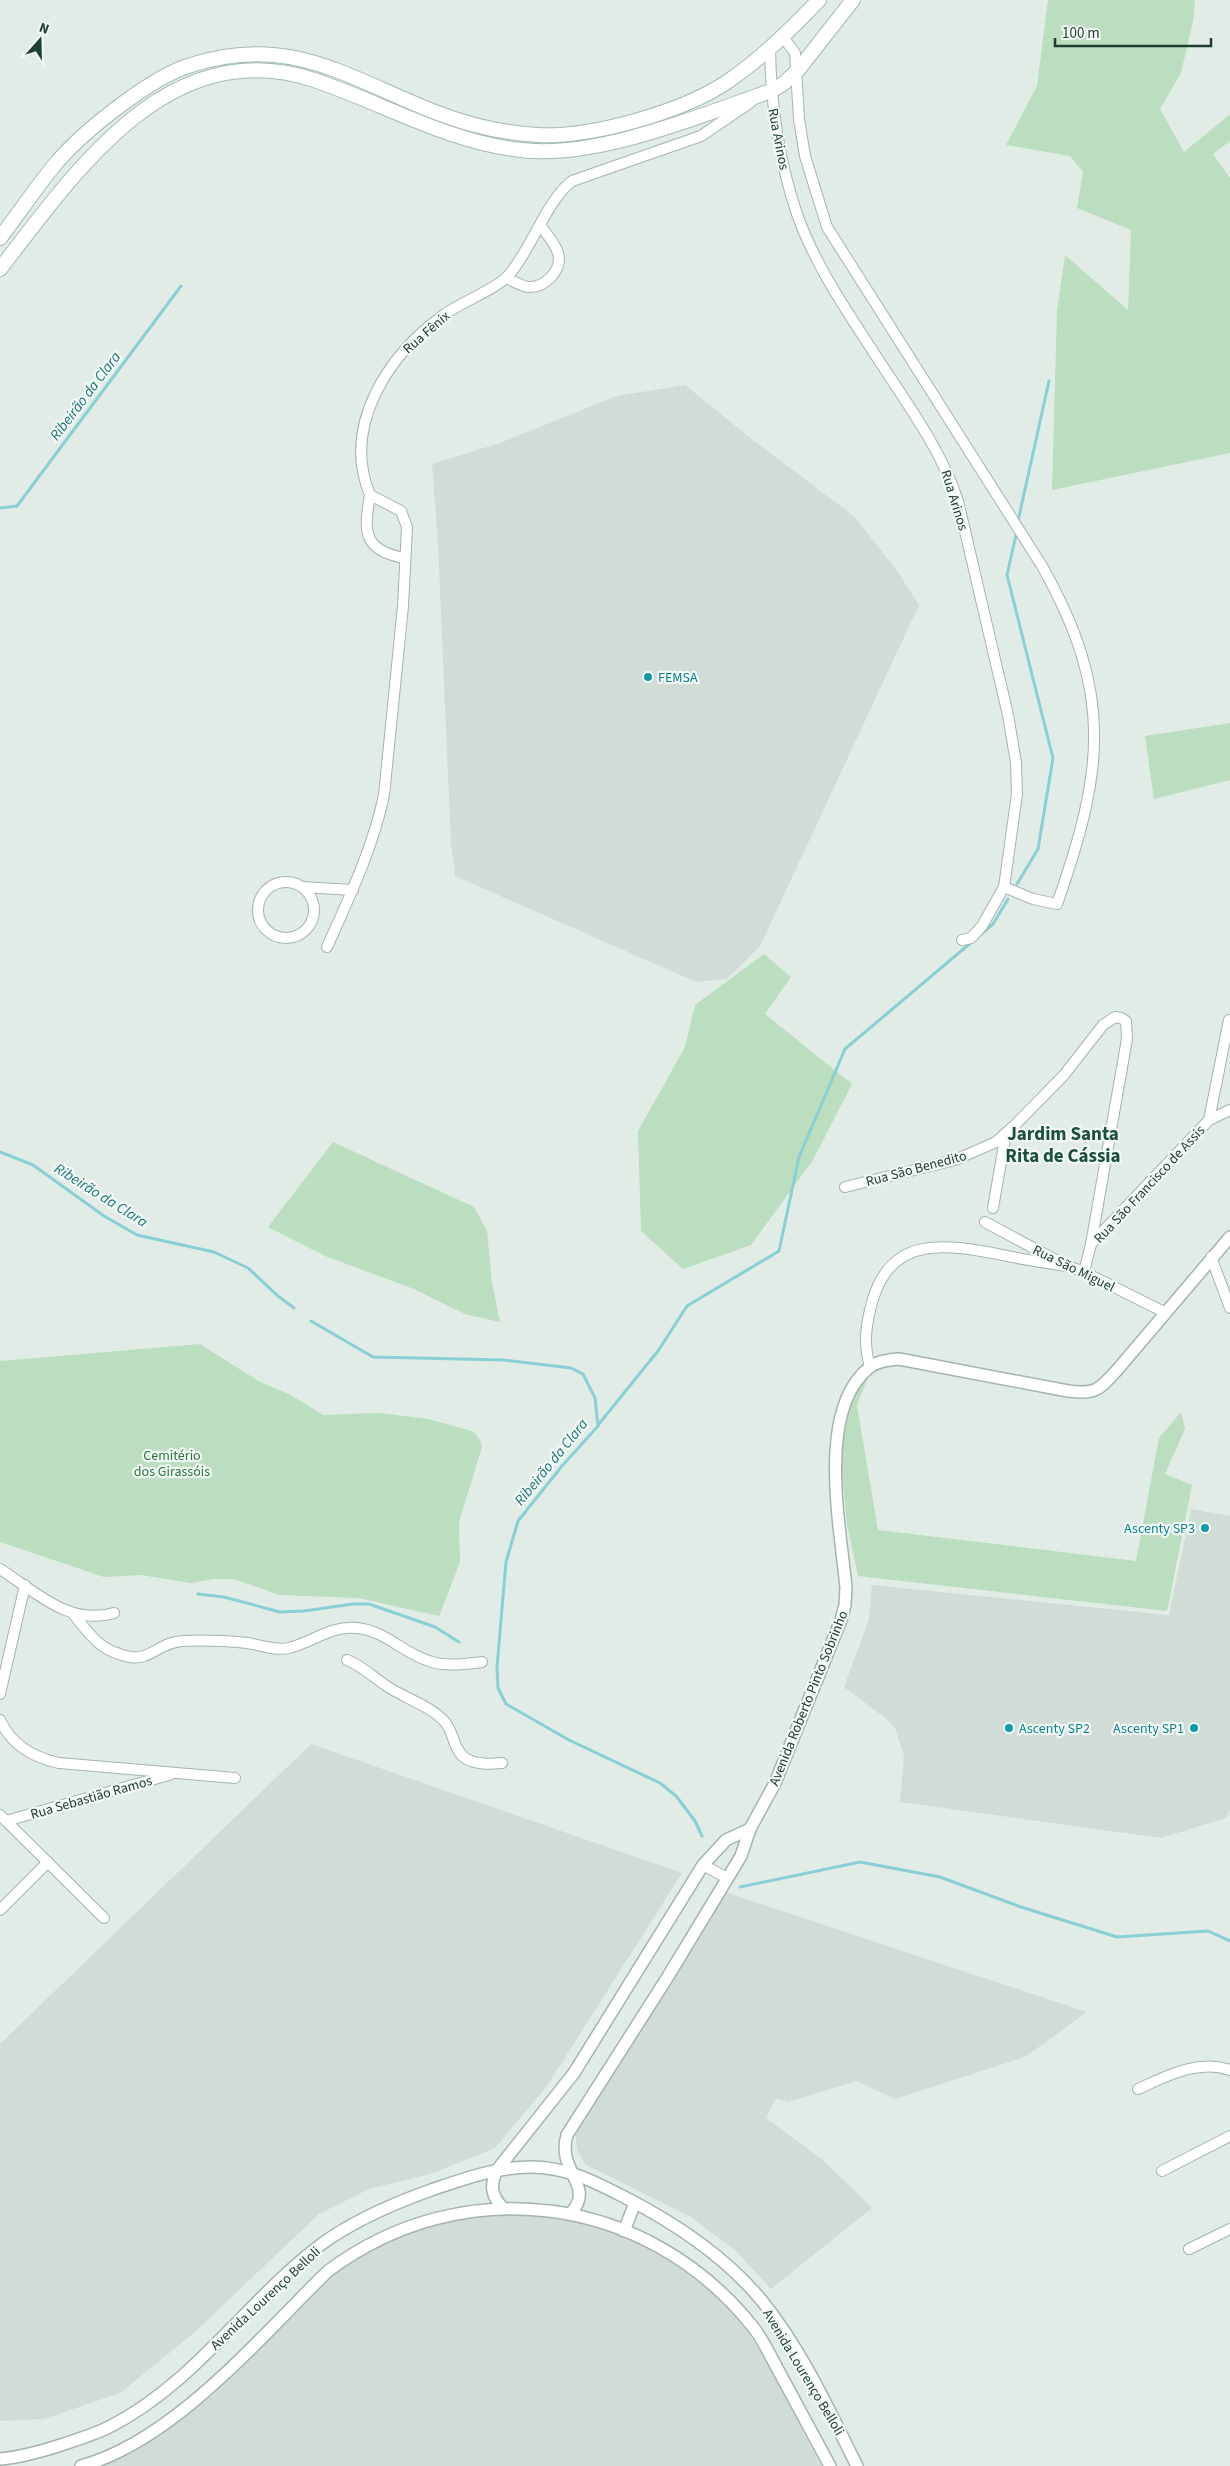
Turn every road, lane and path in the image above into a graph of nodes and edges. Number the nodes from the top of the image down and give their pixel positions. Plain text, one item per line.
1 (819, 0) edge
2 (853, 0) edge
3 (783, 37) junction
4 (770, 50) junction
5 (798, 70) junction
6 (771, 90) junction
7 (541, 226) junction
8 (0, 238) edge
9 (0, 268) edge
10 (506, 278) junction
11 (370, 495) junction
12 (404, 558) junction
13 (302, 887) junction
14 (1004, 887) junction
15 (353, 890) junction
16 (962, 940) dead end
17 (327, 947) dead end
18 (1229, 1020) dead end
19 (1230, 1110) edge
20 (1209, 1120) junction
21 (1006, 1133) junction
22 (846, 1187) dead end
23 (993, 1208) dead end
24 (985, 1222) dead end
25 (1230, 1237) edge
26 (1091, 1244) junction
27 (1211, 1257) junction
28 (1067, 1266) junction
29 (1084, 1272) junction
30 (1230, 1308) edge
31 (1164, 1312) junction
32 (870, 1366) junction
33 (0, 1569) edge
34 (25, 1585) junction
35 (114, 1613) dead end
36 (74, 1615) junction
37 (347, 1660) dead end
38 (482, 1662) dead end
39 (0, 1694) edge
40 (0, 1720) edge
41 (502, 1763) dead end
42 (176, 1773) junction
43 (235, 1778) dead end
44 (3, 1818) edge
45 (750, 1829) junction
46 (48, 1862) junction
47 (703, 1865) junction
48 (727, 1878) junction
49 (0, 1910) edge
50 (104, 1918) dead end
51 (1230, 2070) edge
52 (1138, 2089) dead end
53 (1230, 2136) edge
54 (497, 2170) junction
55 (570, 2171) junction
56 (1162, 2171) dead end
57 (635, 2203) junction
58 (502, 2207) junction
59 (570, 2214) junction
60 (1230, 2229) edge
61 (624, 2231) junction
62 (1189, 2248) dead end
63 (0, 2459) edge
64 (81, 2466) edge
65 (830, 2466) edge
66 (857, 2466) edge

1 - 3 main road
2 - 5 main road
3 - 4 main road
3 - 5 street, Rua Arinos
4 - 6 street, Rua Arinos
4 - 8 main road
5 - 6 main road
5 - 14 street, Rua Arinos
6 - 7 street, Rua Fênix
6 - 9 main road
6 - 14 street, Rua Arinos
7 - 10 street, Rua Fênix
7 - 10 street
10 - 11 street, Rua Fênix
11 - 12 street
11 - 12 street
12 - 15 street
13 - 13 street
13 - 15 street
14 - 16 street, Rua Arinos
15 - 17 street
18 - 20 street
19 - 20 street, Rua São Francisco de Assis
20 - 26 street, Rua São Francisco de Assis
21 - 22 street, Rua São Benedito
21 - 23 street
21 - 26 street, Rua São Benedito
24 - 28 street, Rua São Miguel
25 - 27 street
26 - 29 street, Rua São Francisco de Assis
27 - 30 street
27 - 31 street
28 - 29 street, Rua São Miguel
28 - 32 street
29 - 31 street, Rua São Miguel
31 - 32 street
32 - 45 street, Avenida Roberto Pinto Sobrinho
33 - 34 street
34 - 36 street
34 - 39 street
35 - 36 street
36 - 38 street
37 - 41 street
40 - 42 street
42 - 43 street
42 - 44 street, Rua Sebastião Ramos
44 - 46 street
45 - 47 street
45 - 48 street, Avenida Roberto Pinto Sobrinho
46 - 49 street
46 - 50 street
47 - 48 street
47 - 54 street
48 - 55 street, Avenida Roberto Pinto Sobrinho
51 - 52 street
53 - 56 street
54 - 55 street, Avenida Lourenço Belloli
54 - 58 street
54 - 63 street, Avenida Lourenço Belloli
55 - 57 street, Avenida Lourenço Belloli
55 - 59 street, Avenida Roberto Pinto Sobrinho
57 - 61 street
57 - 66 street, Avenida Lourenço Belloli
58 - 59 street, Avenida Lourenço Belloli
58 - 64 street, Avenida Lourenço Belloli
59 - 61 street, Avenida Lourenço Belloli
60 - 62 street
61 - 65 street, Avenida Lourenço Belloli

